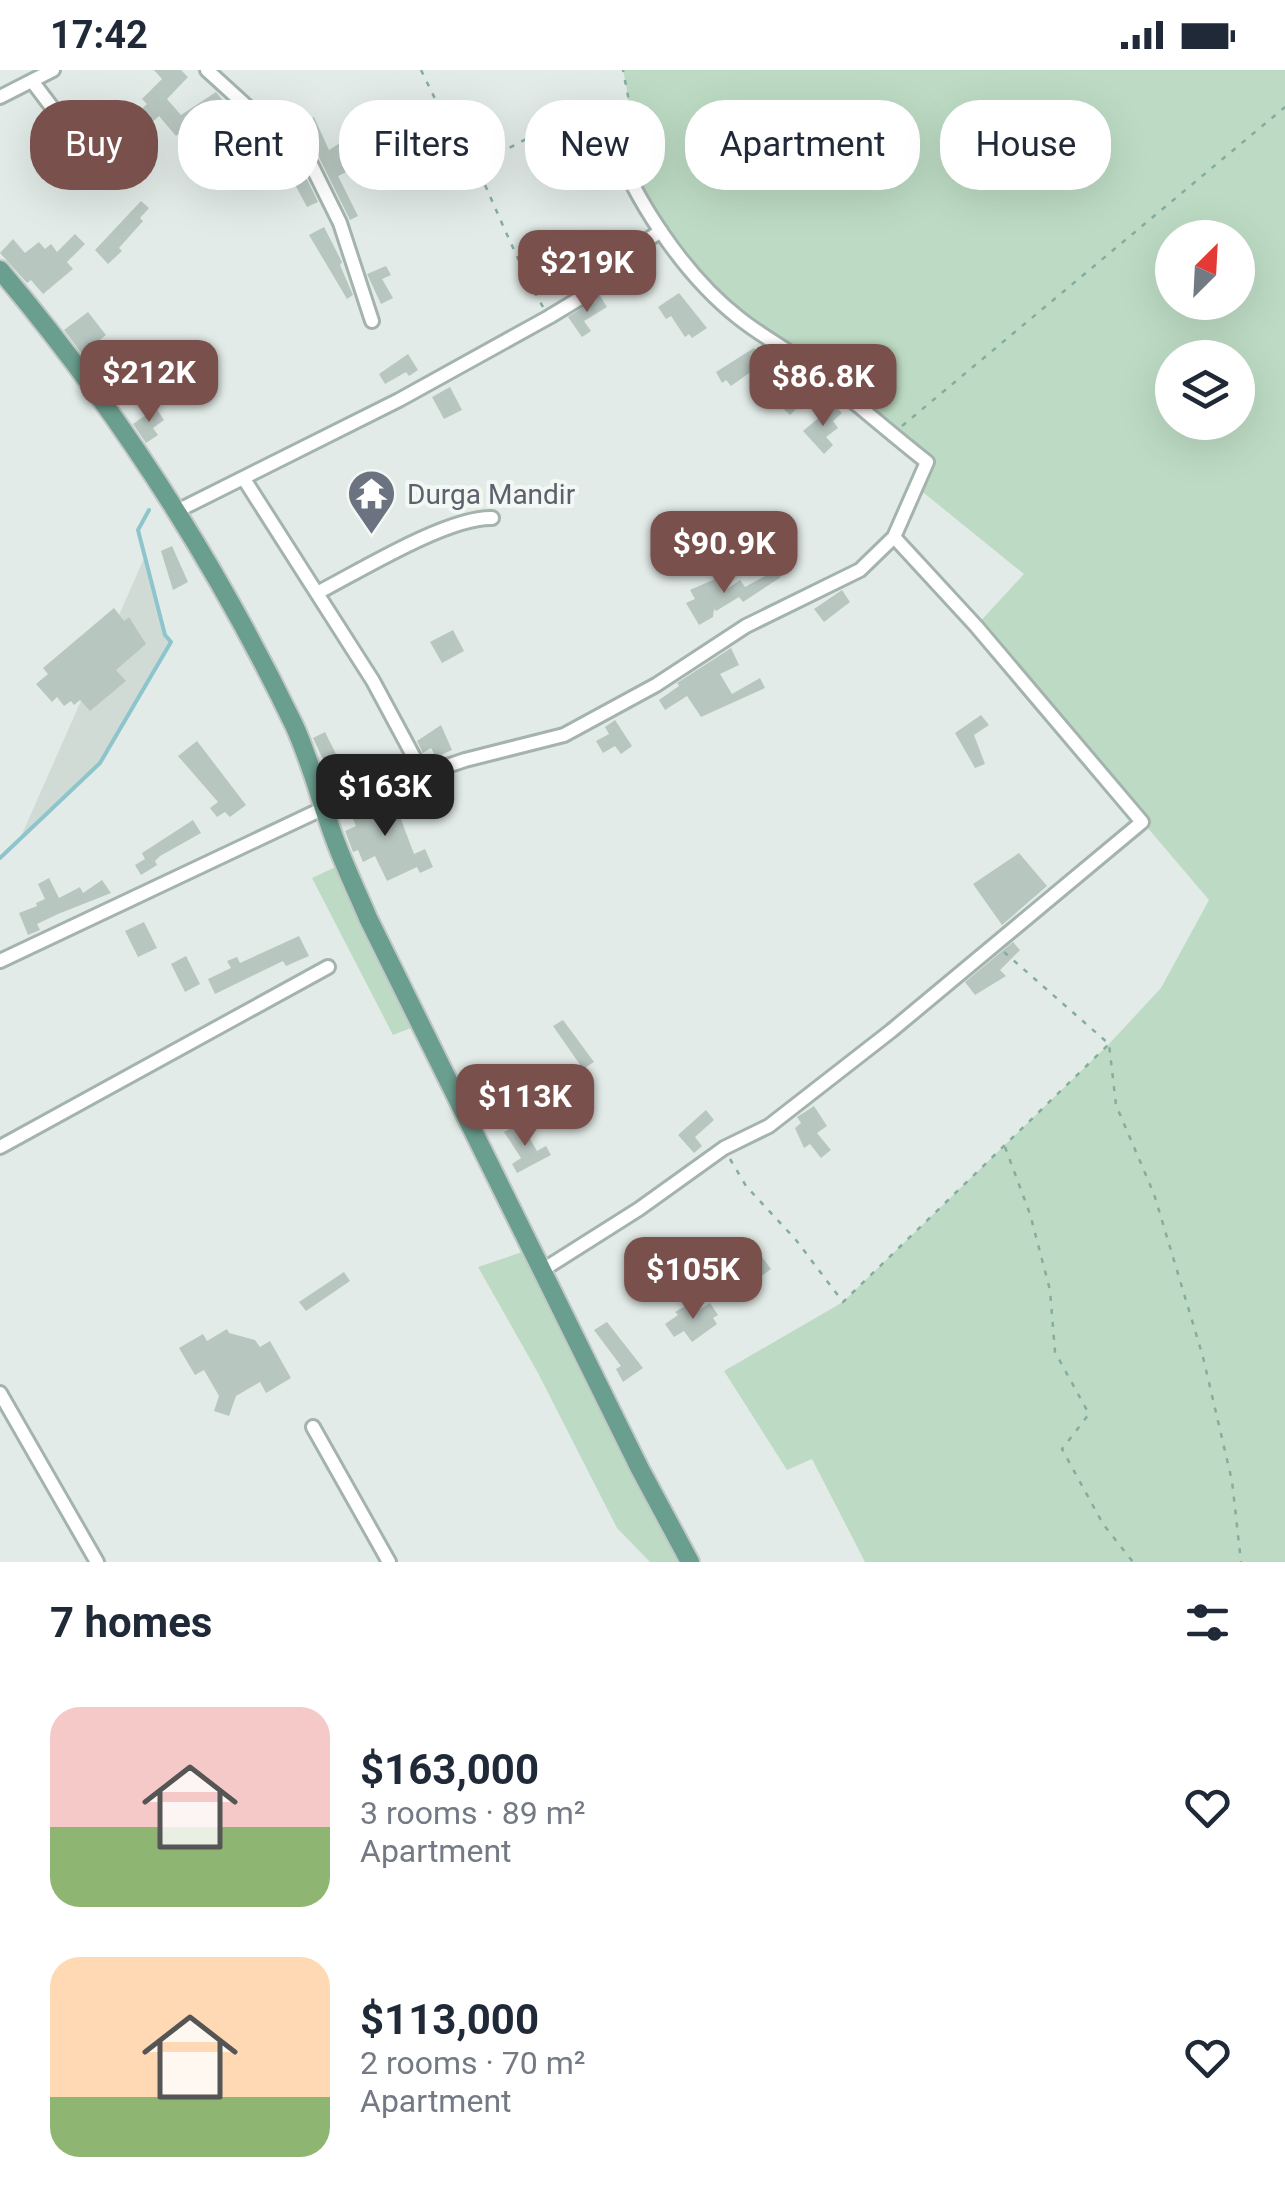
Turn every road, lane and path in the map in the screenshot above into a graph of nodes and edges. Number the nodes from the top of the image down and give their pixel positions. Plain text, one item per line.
1 (53, 70) edge
2 (207, 70) edge
3 (421, 70) edge
4 (623, 70) edge
5 (32, 81) junction
6 (0, 97) edge
7 (46, 100) edge
8 (436, 100) edge
9 (629, 100) edge
10 (1285, 107) edge
11 (487, 190) edge
12 (637, 190) edge
13 (661, 231) junction
14 (0, 270) edge
15 (549, 317) junction
16 (372, 321) dead end
17 (892, 434) junction
18 (244, 480) junction
19 (175, 512) junction
20 (492, 518) dead end
21 (894, 537) junction
22 (318, 593) junction
23 (423, 774) junction
24 (324, 808) junction
25 (996, 945) junction
26 (0, 961) edge
27 (328, 967) dead end
28 (1110, 1044) junction
29 (1005, 1146) junction
30 (0, 1147) edge
31 (724, 1148) junction
32 (542, 1271) junction
33 (0, 1393) edge
34 (312, 1427) dead end
35 (96, 1562) edge
36 (389, 1562) edge
37 (690, 1562) edge
38 (1133, 1562) edge
39 (1241, 1562) edge

1 - 5 street
2 - 16 street
3 - 8 path
4 - 9 path
5 - 6 street
5 - 7 street
10 - 17 path
11 - 15 path
12 - 13 street
13 - 15 street
13 - 17 street
14 - 19 main road
15 - 18 street
17 - 21 street
18 - 19 street
18 - 22 street
19 - 24 main road
20 - 22 street
21 - 23 street
21 - 25 street
22 - 23 street
23 - 24 street
24 - 26 street
24 - 32 main road
25 - 28 path
25 - 31 street
27 - 30 street
28 - 29 path
28 - 39 path
29 - 31 path
29 - 38 path
31 - 32 street
32 - 37 main road
33 - 35 street
34 - 36 street

